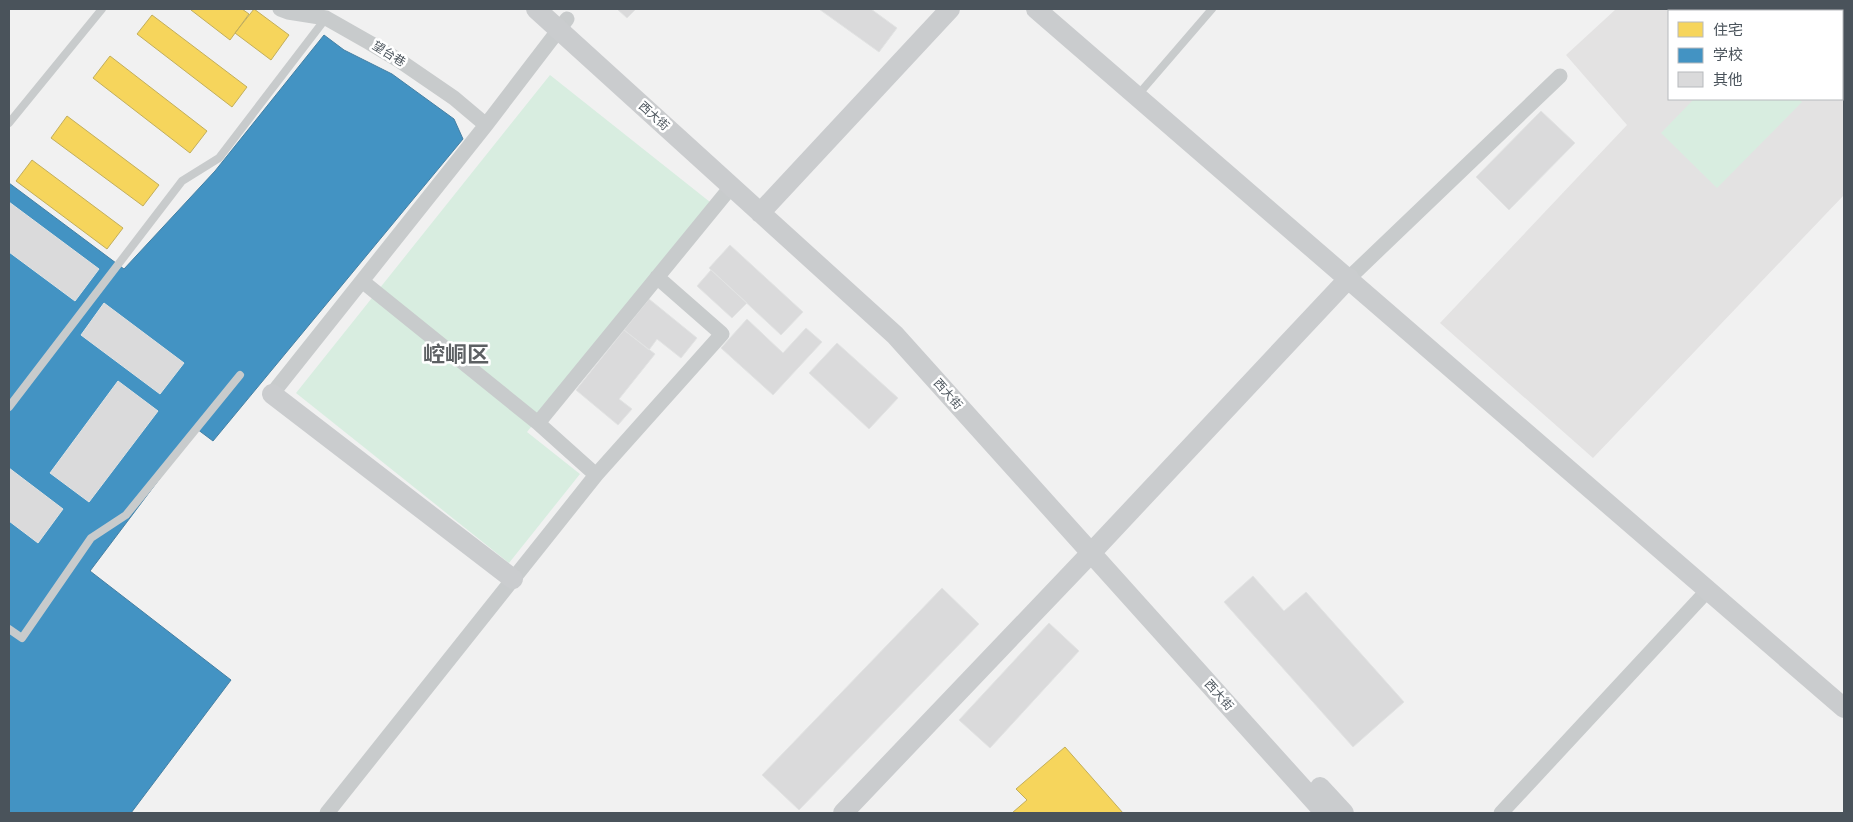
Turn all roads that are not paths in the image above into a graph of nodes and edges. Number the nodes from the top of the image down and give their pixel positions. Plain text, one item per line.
1 (102, 9) edge
2 (280, 9) edge
3 (536, 9) edge
4 (950, 9) edge
5 (1036, 9) edge
6 (1212, 9) edge
7 (326, 18) junction
8 (560, 19) edge
9 (1560, 76) dead end
10 (1137, 96) junction
11 (9, 123) edge
12 (486, 125) junction
13 (731, 187) junction
14 (765, 208) junction
15 (657, 278) junction
16 (1349, 278) junction
17 (362, 281) junction
18 (240, 375) dead end
19 (272, 394) joint
20 (9, 407) edge
21 (538, 424) junction
22 (596, 475) junction
23 (1096, 548) junction
24 (513, 578) junction
25 (1708, 590) junction
26 (9, 629) edge
27 (1844, 708) edge
28 (327, 813) edge
29 (842, 813) edge
30 (1325, 813) edge
31 (1344, 813) edge
32 (1501, 813) edge

1 - 11 lane
2 - 7 street, 望台巷
3 - 8 street, 西大街
4 - 14 street
5 - 10 street
6 - 10 lane
7 - 12 street, 望台巷
7 - 20 lane
8 - 12 street
8 - 13 street, 西大街
8 - 14 street, 西大街
9 - 16 street
10 - 16 street
12 - 17 street
13 - 14 street, 西大街
13 - 15 street
14 - 23 street, 西大街
15 - 21 street
15 - 22 street
16 - 23 street
16 - 25 street
17 - 19 street
17 - 21 street
18 - 26 lane
19 - 24 street
21 - 22 street
22 - 24 street
23 - 29 street
23 - 30 street, 西大街
23 - 31 street, 西大街
24 - 28 street
25 - 27 street
25 - 32 street

